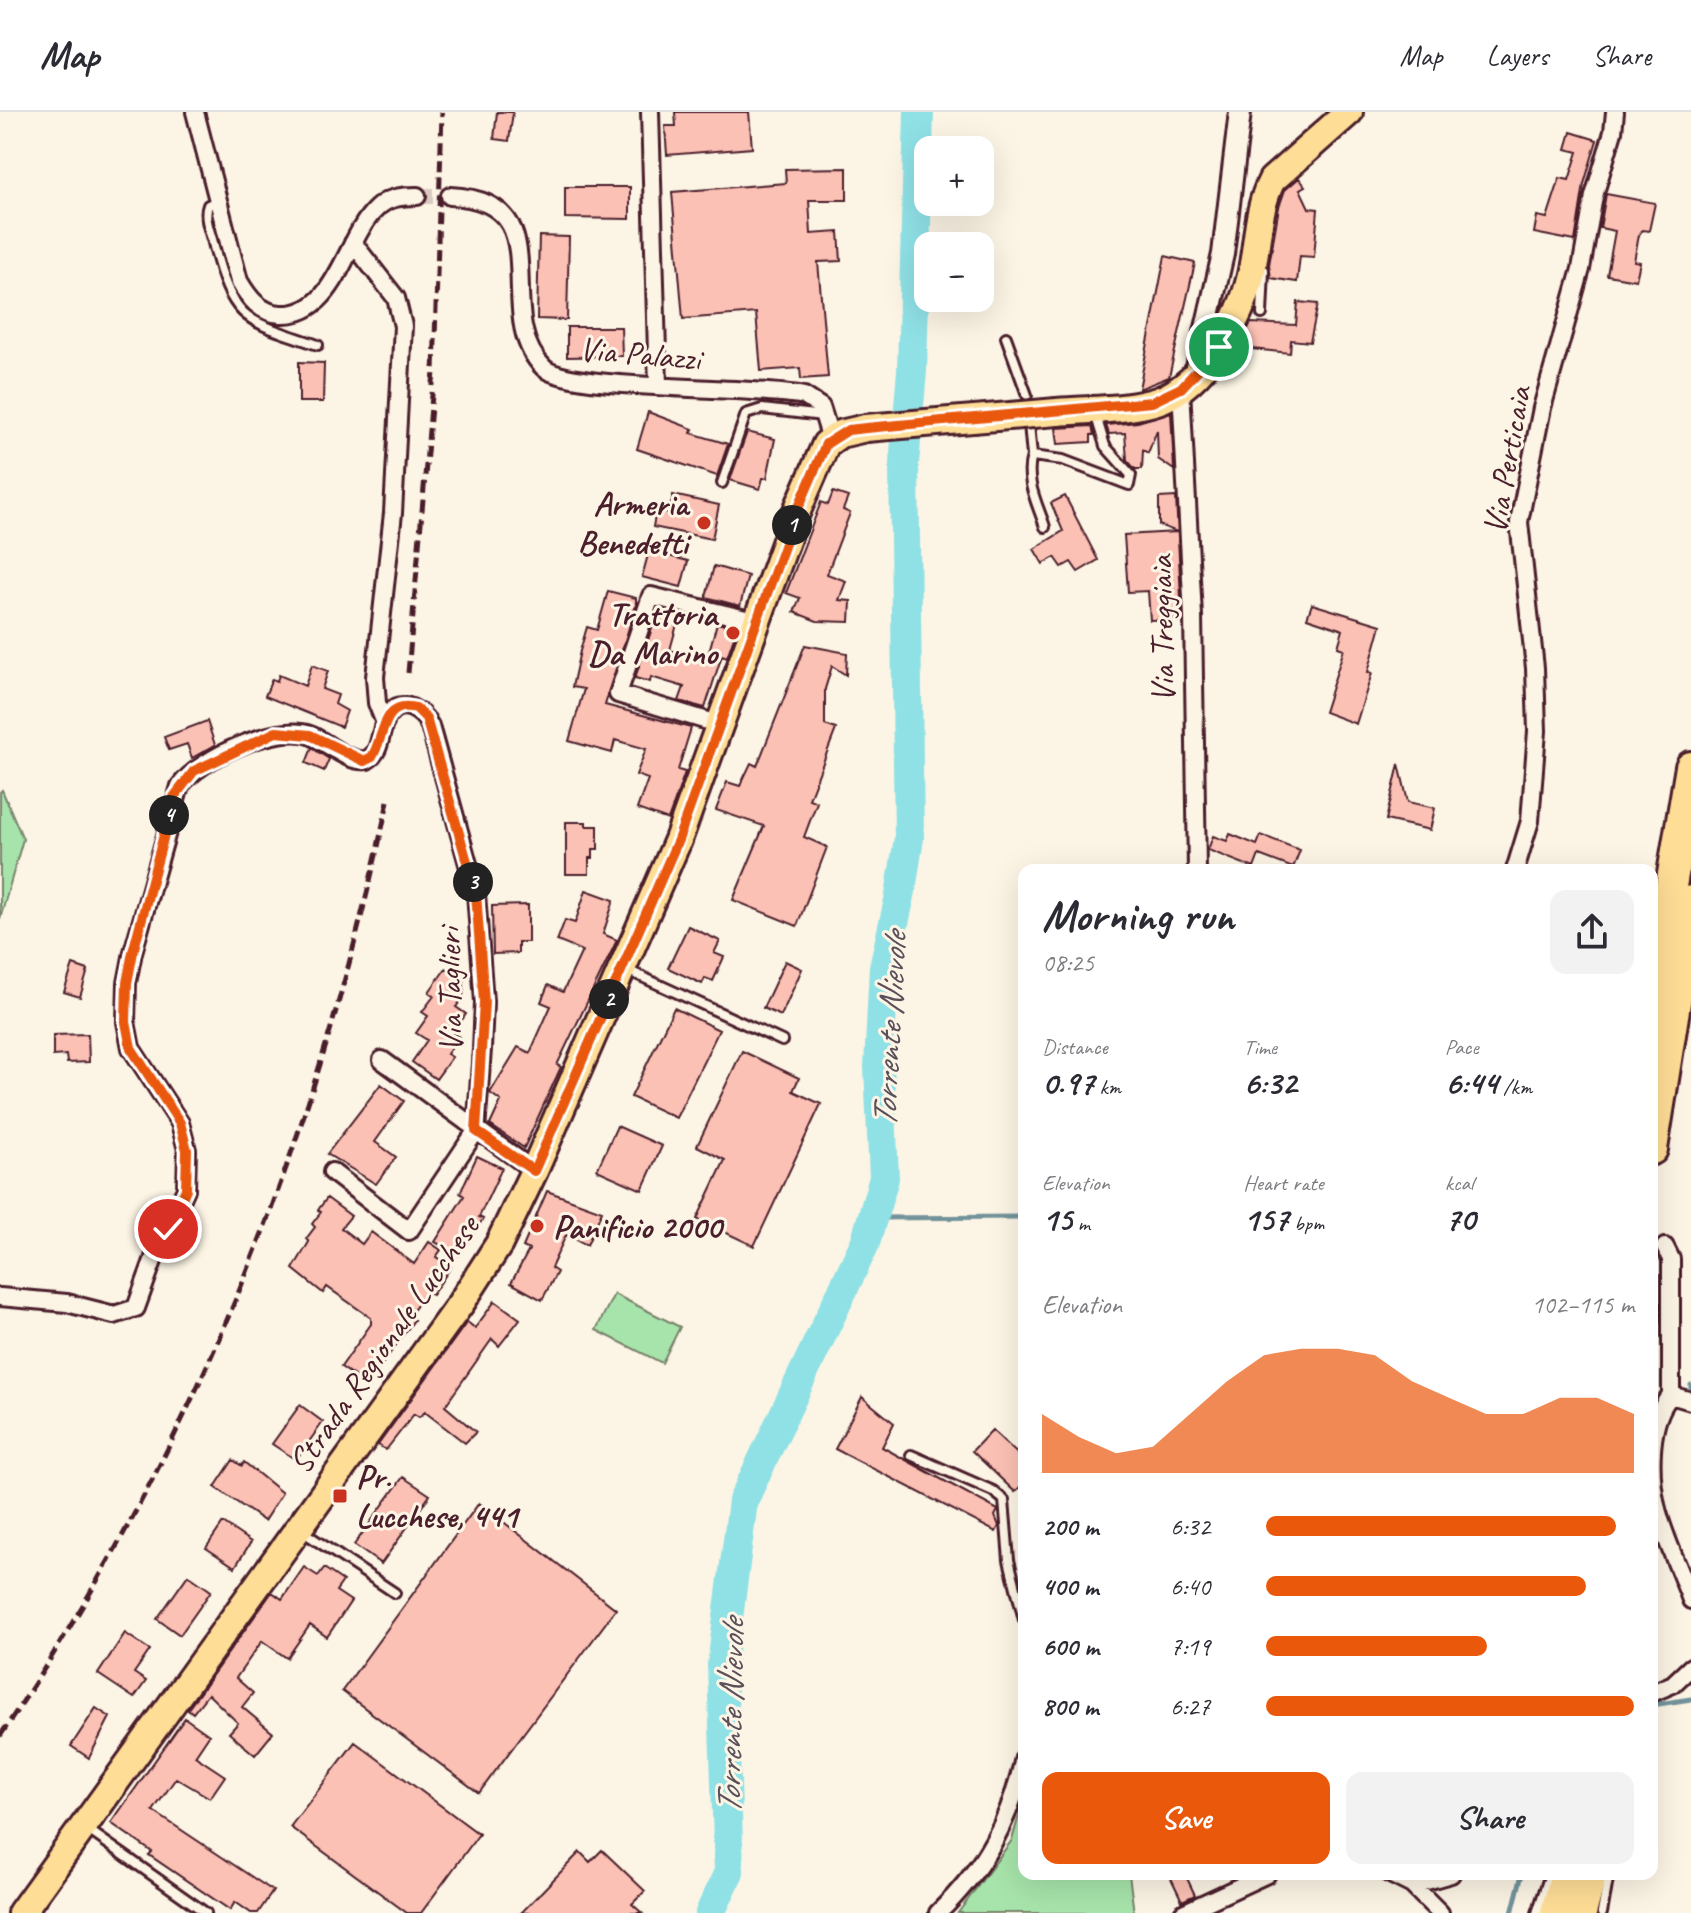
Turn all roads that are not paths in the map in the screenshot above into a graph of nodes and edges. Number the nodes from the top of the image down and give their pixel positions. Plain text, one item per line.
1 (195, 112) edge
2 (650, 112) edge
3 (1240, 112) edge
4 (1349, 112) edge
5 (1615, 112) edge
6 (417, 196) tunnel mouth
7 (450, 196) tunnel mouth
8 (220, 200) junction
9 (1262, 210) junction
10 (353, 243) junction
11 (340, 267) junction
12 (376, 273) junction
13 (1262, 314) dead end
14 (1006, 337) dead end
15 (318, 345) dead end
16 (1189, 380) junction
17 (658, 386) junction
18 (1027, 395) dead end
19 (1095, 408) junction
20 (1029, 424) dead end
21 (829, 428) junction
22 (1032, 456) junction
23 (722, 483) dead end
24 (1045, 527) dead end
25 (758, 622) junction
26 (385, 723) junction
27 (721, 725) junction
28 (1691, 767) edge
29 (1197, 864) edge
30 (1517, 864) edge
31 (1691, 901) edge
32 (1658, 963) edge
33 (623, 968) junction
34 (782, 1041) dead end
35 (382, 1060) dead end
36 (1658, 1111) edge
37 (476, 1131) junction
38 (534, 1171) junction
39 (332, 1172) dead end
40 (1665, 1247) dead end
41 (0, 1297) edge
42 (1671, 1395) junction
43 (1691, 1401) edge
44 (1658, 1411) edge
45 (911, 1455) dead end
46 (1658, 1510) edge
47 (298, 1528) junction
48 (395, 1593) dead end
49 (1018, 1596) edge
50 (1691, 1600) edge
51 (1691, 1667) edge
52 (1658, 1690) edge
53 (1018, 1784) edge
54 (83, 1827) junction
55 (1254, 1880) edge
56 (1402, 1880) edge
57 (1430, 1880) edge
58 (1548, 1880) edge
59 (1564, 1880) edge
60 (1589, 1880) edge
61 (1608, 1880) edge
62 (1412, 1885) junction
63 (21, 1913) edge
64 (206, 1913) edge
65 (938, 1913) edge
66 (1183, 1913) edge
67 (1440, 1913) edge
68 (1537, 1913) edge
69 (1556, 1913) edge
70 (1581, 1913) edge
71 (1602, 1913) edge

1 - 8 street
2 - 17 street
3 - 16 street
4 - 9 main road
5 - 30 street, Via Perticaia
6 - 10 street
7 - 17 street, Via Palazzi
8 - 11 street
8 - 15 lane
9 - 13 lane
9 - 16 main road
10 - 11 street
10 - 12 street
11 - 12 street
12 - 26 street
14 - 18 lane
16 - 19 main road
16 - 29 street, Via Treggiaia
17 - 21 street, Via Palazzi
19 - 21 main road, bridge
19 - 22 lane
20 - 22 lane
21 - 23 lane
21 - 25 main road, Strada Regionale Lucchese
22 - 24 lane
25 - 27 main road, Strada Regionale Lucchese
25 - 27 street
26 - 37 street, Via Taglieri
26 - 41 street
27 - 33 main road, Strada Regionale Lucchese
28 - 32 highway
31 - 36 highway
33 - 34 lane
33 - 38 main road, Strada Regionale Lucchese
35 - 37 street
37 - 38 street
37 - 39 street
38 - 47 main road, Strada Regionale Lucchese
40 - 42 street
42 - 43 street
42 - 44 street
45 - 49 lane
46 - 50 street
47 - 48 lane
47 - 54 main road, Strada Regionale Lucchese
51 - 52 street
53 - 65 street
54 - 63 main road, Strada Regionale Lucchese
54 - 64 lane
55 - 66 street
56 - 62 street
57 - 62 street
58 - 68 lane
59 - 69 highway
60 - 70 highway
61 - 71 lane
62 - 67 street

